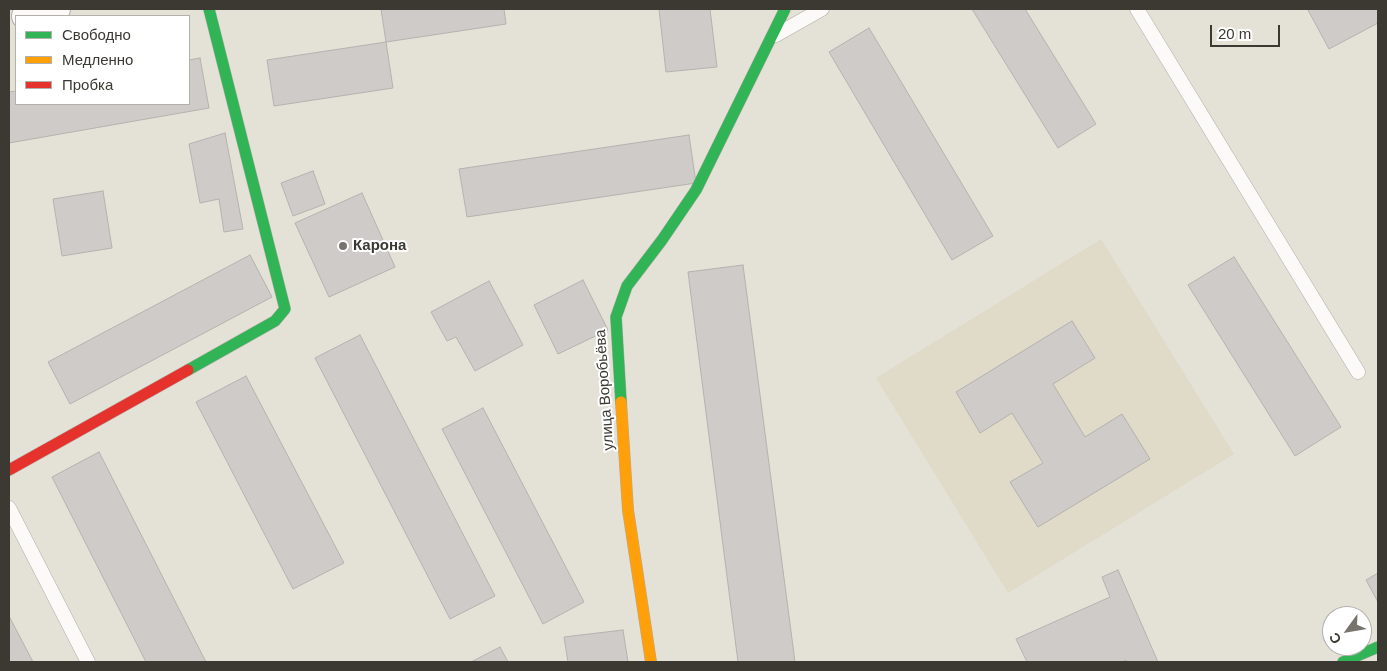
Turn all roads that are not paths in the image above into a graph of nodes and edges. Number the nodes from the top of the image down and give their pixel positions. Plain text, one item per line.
1 (57, 9) edge
2 (209, 9) edge
3 (785, 9) edge
4 (822, 9) edge
5 (1137, 9) edge
6 (30, 15) edge
7 (771, 38) junction
8 (1358, 372) dead end
9 (9, 470) edge
10 (9, 508) edge
11 (1378, 647) edge
12 (88, 662) edge
13 (651, 662) edge
14 (1343, 662) edge

1 - 6 street
2 - 9 street
3 - 7 street, улица Воробьёва
4 - 7 lane
5 - 8 lane
7 - 13 street, улица Воробьёва
10 - 12 lane
11 - 14 street

